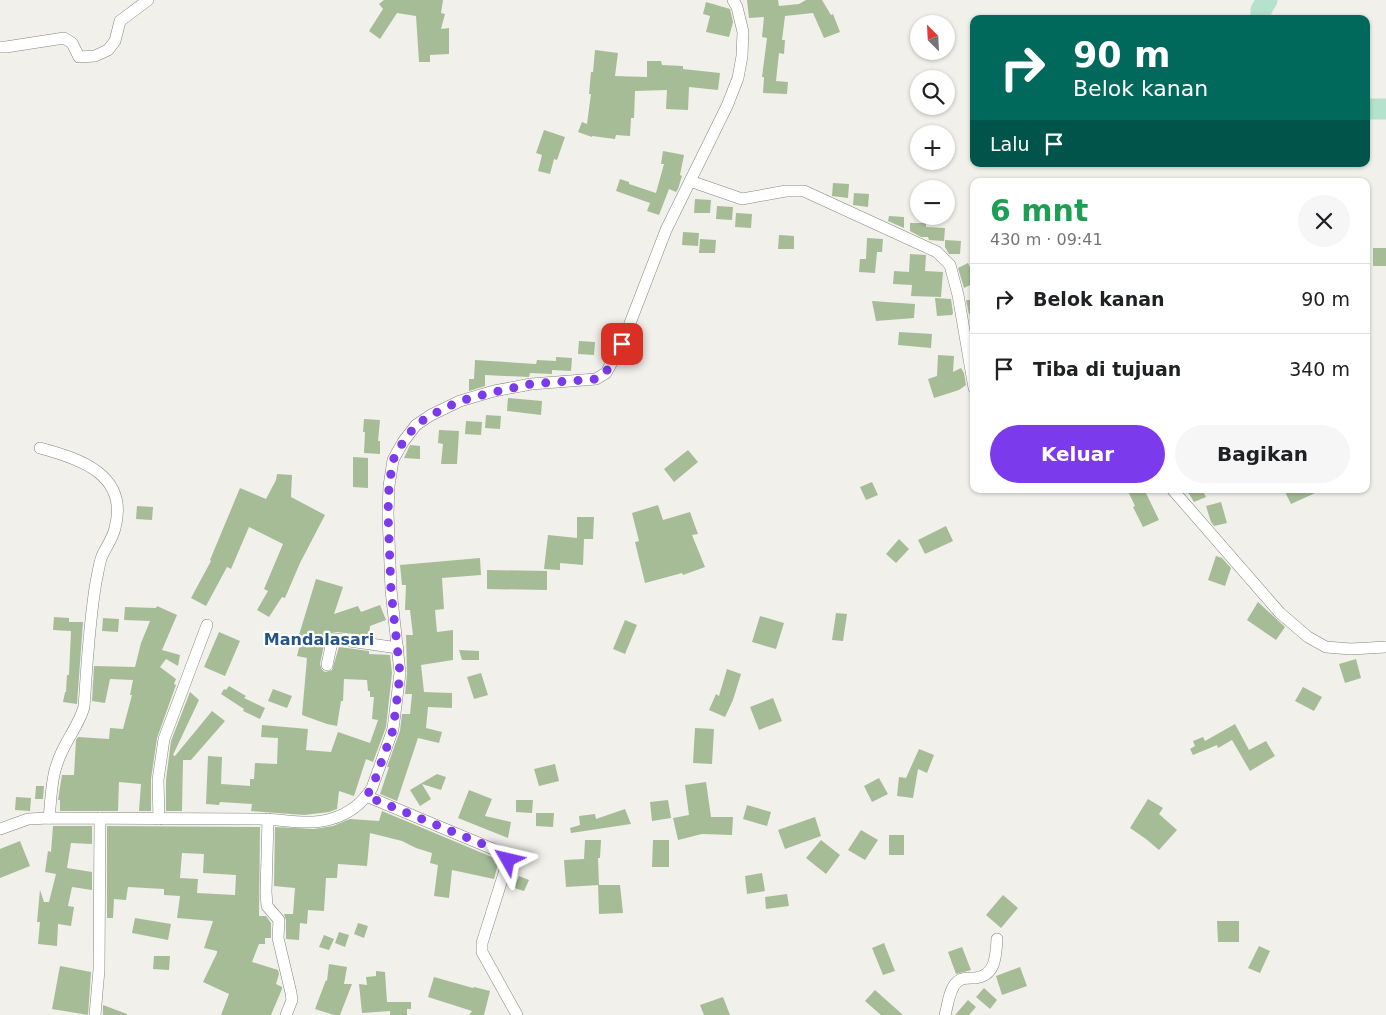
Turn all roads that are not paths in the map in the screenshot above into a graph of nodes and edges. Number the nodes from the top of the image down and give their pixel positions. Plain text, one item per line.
1 (148, 0) edge
2 (733, 0) edge
3 (0, 46) edge
4 (690, 181) junction
5 (970, 365) edge
6 (40, 448) dead end
7 (1175, 493) edge
8 (207, 625) dead end
9 (1386, 647) edge
10 (398, 648) junction
11 (327, 665) dead end
12 (366, 796) junction
13 (49, 818) junction
14 (100, 818) junction
15 (160, 819) junction
16 (268, 819) junction
17 (0, 830) edge
18 (997, 938) dead end
19 (96, 1015) edge
20 (286, 1015) edge
21 (516, 1015) edge
22 (945, 1015) edge

1 - 3 street
2 - 4 street
4 - 5 street
4 - 10 street
6 - 13 street
7 - 9 street
8 - 15 street
10 - 11 street
10 - 12 street
12 - 16 street
12 - 21 street
13 - 14 street
13 - 17 street
14 - 15 street
14 - 19 street
15 - 16 street
16 - 20 street
18 - 22 street

